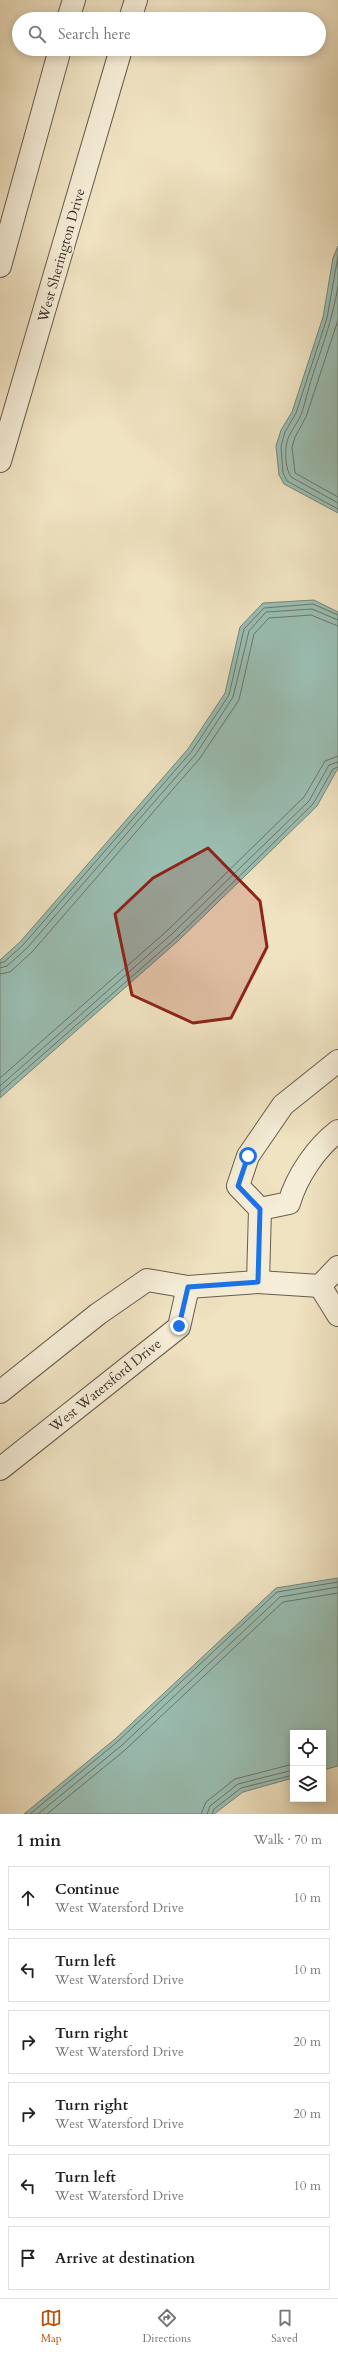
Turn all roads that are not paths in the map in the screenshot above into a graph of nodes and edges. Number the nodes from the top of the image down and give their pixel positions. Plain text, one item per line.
1 (74, 0) edge
2 (136, 0) edge
3 (70, 12) edge
4 (132, 12) edge
5 (58, 56) edge
6 (119, 56) edge
7 (0, 266) edge
8 (0, 462) edge
9 (338, 1061) edge
10 (338, 1130) edge
11 (260, 1209) junction
12 (338, 1268) edge
13 (258, 1282) junction
14 (320, 1286) junction
15 (188, 1287) junction
16 (338, 1315) edge
17 (0, 1392) edge
18 (0, 1469) edge

1 - 3 street
2 - 4 street
5 - 7 street
6 - 8 street, West Sherington Drive
9 - 11 street
10 - 11 street
11 - 13 street
12 - 14 street
13 - 14 street
13 - 15 street
14 - 16 street
15 - 17 street
15 - 18 street, West Watersford Drive

